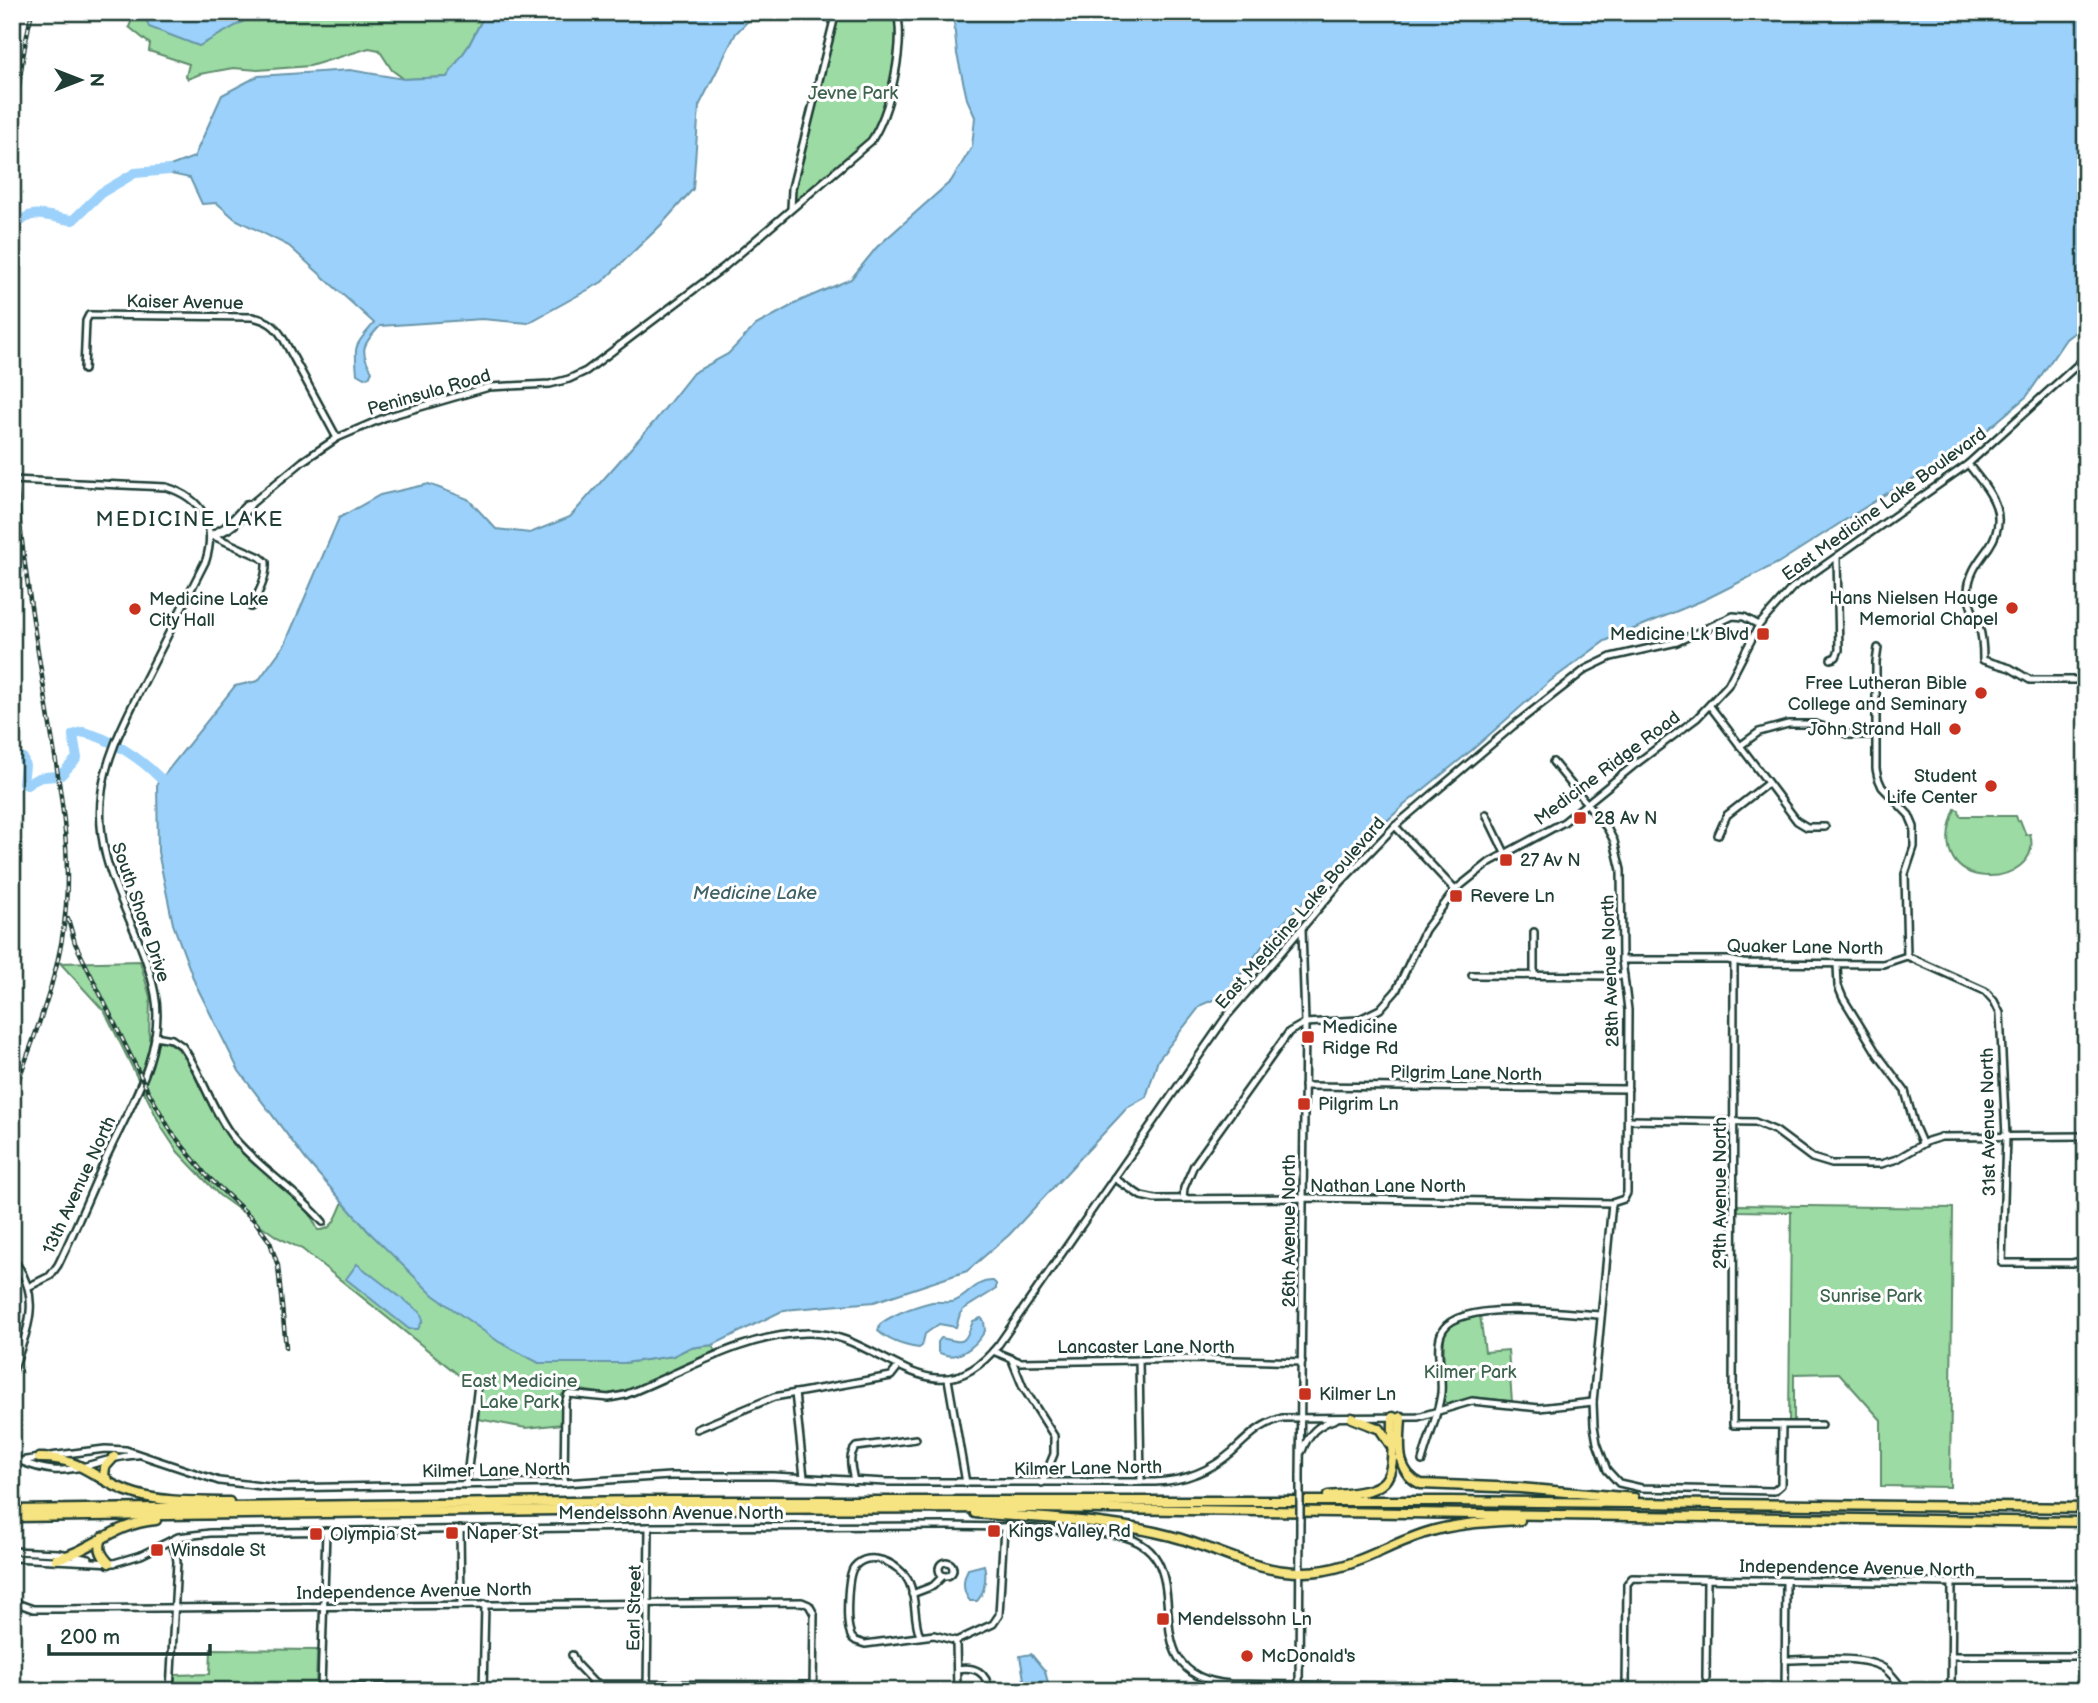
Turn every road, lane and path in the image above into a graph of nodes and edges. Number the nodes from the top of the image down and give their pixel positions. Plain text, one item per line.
1 (836, 12) edge
2 (897, 12) edge
3 (791, 209) junction
4 (2084, 358) edge
5 (2086, 367) edge
6 (84, 370) dead end
7 (337, 438) junction
8 (1968, 464) junction
9 (12, 480) edge
10 (211, 535) junction
11 (1837, 558) junction
12 (251, 607) dead end
13 (1759, 625) junction
14 (1878, 648) dead end
15 (1831, 659) dead end
16 (2086, 680) edge
17 (1710, 706) junction
18 (1876, 735) junction
19 (1740, 746) junction
20 (1553, 762) dead end
21 (1768, 783) junction
22 (1588, 803) junction
23 (1486, 814) dead end
24 (1395, 826) junction
25 (1825, 828) dead end
26 (1718, 835) dead end
27 (1505, 853) junction
28 (1455, 890) junction
29 (1302, 929) junction
30 (1534, 932) dead end
31 (1907, 956) junction
32 (1622, 960) junction
33 (1734, 961) junction
34 (1837, 965) junction
35 (1472, 975) dead end
36 (1534, 975) junction
37 (1624, 976) junction
38 (1980, 989) joint
39 (1305, 1023) junction
40 (155, 1036) junction
41 (1304, 1086) junction
42 (1628, 1089) junction
43 (1628, 1120) junction
44 (1734, 1121) junction
45 (2086, 1136) edge
46 (2006, 1137) junction
47 (1922, 1143) junction
48 (1114, 1178) junction
49 (1183, 1199) junction
50 (1303, 1199) junction
51 (1624, 1199) joint
52 (1612, 1203) junction
53 (323, 1222) dead end
54 (12, 1258) edge
55 (2086, 1260) edge
56 (28, 1287) junction
57 (1601, 1315) junction
58 (993, 1351) junction
59 (1012, 1360) junction
60 (1139, 1360) junction
61 (1301, 1362) junction
62 (898, 1367) junction
63 (12, 1374) edge
64 (948, 1379) junction
65 (478, 1384) dead end
66 (795, 1393) junction
67 (1593, 1402) junction
68 (1437, 1412) junction
69 (1300, 1417) junction
70 (1397, 1417) junction
71 (1342, 1418) junction
72 (1352, 1418) junction
73 (1782, 1425) junction
74 (1822, 1425) dead end
75 (696, 1429) dead end
76 (916, 1439) dead end
77 (1300, 1454) junction
78 (1393, 1454) junction
79 (143, 1455) junction
80 (114, 1457) junction
81 (39, 1458) junction
82 (1422, 1461) dead end
83 (16, 1462) edge
84 (80, 1465) junction
85 (804, 1477) junction
86 (854, 1481) junction
87 (1140, 1482) junction
88 (564, 1483) junction
89 (966, 1483) junction
90 (1042, 1483) junction
91 (112, 1484) junction
92 (466, 1485) junction
93 (1276, 1500) junction
94 (1657, 1503) junction
95 (288, 1506) junction
96 (930, 1508) junction
97 (2086, 1508) edge
98 (14, 1513) edge
99 (234, 1515) junction
100 (1583, 1516) junction
101 (2086, 1522) edge
102 (649, 1527) junction
103 (1004, 1527) junction
104 (460, 1529) junction
105 (326, 1531) junction
106 (103, 1537) junction
107 (170, 1541) junction
108 (12, 1551) edge
109 (70, 1555) junction
110 (12, 1558) edge
111 (56, 1559) junction
112 (109, 1563) junction
113 (1299, 1572) junction
114 (943, 1576) dead end
115 (1707, 1580) junction
116 (1786, 1581) junction
117 (2086, 1583) edge
118 (1952, 1584) junction
119 (912, 1594) junction
120 (649, 1602) junction
121 (19, 1604) dead end
122 (485, 1604) junction
123 (461, 1605) junction
124 (323, 1606) junction
125 (174, 1608) junction
126 (920, 1636) junction
127 (956, 1641) junction
128 (572, 1655) dead end
129 (1951, 1656) junction
130 (2086, 1656) edge
131 (1785, 1660) junction
132 (957, 1669) junction
133 (1706, 1678) dead end
134 (647, 1687) edge
135 (813, 1688) edge
136 (1299, 1688) edge
137 (320, 1689) edge
138 (483, 1689) edge
139 (1534, 1689) edge
140 (170, 1690) edge
141 (1626, 1690) edge
142 (57, 1691) edge
143 (957, 1691) edge
144 (989, 1691) edge
145 (1785, 1691) edge
146 (1903, 1691) edge
147 (1951, 1691) edge

1 - 3 street
2 - 3 street, Peninsula Road
3 - 7 street, Peninsula Road
4 - 5 street
4 - 8 street, East Medicine Lake Boulevard
6 - 7 street, Kaiser Avenue
7 - 10 street, Peninsula Road
8 - 11 street, East Medicine Lake Boulevard
8 - 16 street
9 - 10 street
10 - 12 street
10 - 40 street, South Shore Drive
11 - 13 street, East Medicine Lake Boulevard
11 - 15 street
13 - 17 street, Medicine Ridge Road
13 - 24 street, East Medicine Lake Boulevard
14 - 18 street
17 - 19 street
17 - 22 street, Medicine Ridge Road
18 - 19 street
18 - 31 street
19 - 21 street
20 - 22 street, 28th Avenue North
21 - 25 street
21 - 26 street
22 - 27 street, Medicine Ridge Road
22 - 32 street, 28th Avenue North
23 - 27 street
24 - 28 street
24 - 29 street, East Medicine Lake Boulevard
27 - 28 street, Medicine Ridge Road
28 - 39 street, Medicine Ridge Road
29 - 39 street, 26th Avenue North
29 - 48 street, East Medicine Lake Boulevard
30 - 36 street
31 - 34 street, Quaker Lane North
31 - 38 street, Quaker Lane North
32 - 33 street, Quaker Lane North
32 - 37 street, 28th Avenue North
33 - 34 street, Quaker Lane North
33 - 44 street, 29th Avenue North
34 - 47 street
35 - 36 street
36 - 37 street
37 - 42 street, 28th Avenue North
38 - 46 street, 31st Avenue North
39 - 41 street, 26th Avenue North
39 - 49 street
40 - 53 street
40 - 56 street, 13th Avenue North
41 - 42 street, Pilgrim Lane North
41 - 50 street, 26th Avenue North
42 - 43 street, 28th Avenue North
43 - 44 street
43 - 51 street, 28th Avenue North
44 - 47 street
44 - 73 street, 29th Avenue North
45 - 46 street
46 - 47 street
46 - 55 street, 31st Avenue North
48 - 49 street, Nathan Lane North
48 - 58 street, East Medicine Lake Boulevard
49 - 50 street, Nathan Lane North
50 - 52 street, Nathan Lane North
50 - 61 street, 26th Avenue North
51 - 52 street, Nathan Lane North
52 - 57 street
54 - 56 street
56 - 63 street
57 - 67 street
57 - 68 street
58 - 59 street, Lancaster Lane North
58 - 64 street, East Medicine Lake Boulevard
59 - 60 street, Lancaster Lane North
59 - 90 street
60 - 61 street, Lancaster Lane North
60 - 87 street
61 - 69 street, 26th Avenue North
62 - 64 street
62 - 66 street
62 - 88 street
64 - 89 street
65 - 92 street
66 - 75 street
66 - 85 street
67 - 68 street, Kilmer Lane North
67 - 73 street
68 - 70 street, Kilmer Lane North
68 - 82 street
69 - 71 street, Kilmer Lane North
69 - 77 street, 26th Avenue North
69 - 87 street, Kilmer Lane North
70 - 72 street, Kilmer Lane North
70 - 78 highway
70 - 94 highway
71 - 72 street, Kilmer Lane North
71 - 77 street
72 - 78 highway
73 - 74 street
76 - 86 street
77 - 113 street, 26th Avenue North, bridge
78 - 93 highway
79 - 80 street, Kilmer Lane North
79 - 81 street, Kilmer Lane North
79 - 92 street, Kilmer Lane North
80 - 84 street, Kilmer Lane North
80 - 91 highway
81 - 83 street, Kilmer Lane North
81 - 84 highway
83 - 84 street, Kilmer Lane North
84 - 91 highway
85 - 86 street, Kilmer Lane North
85 - 88 street, Kilmer Lane North
86 - 89 street, Kilmer Lane North
87 - 90 street, Kilmer Lane North
88 - 92 street, Kilmer Lane North
89 - 90 street, Kilmer Lane North
91 - 95 highway
93 - 94 highway
93 - 95 highway
94 - 97 highway
95 - 98 highway
96 - 99 highway
96 - 100 highway
96 - 113 highway
98 - 99 highway
99 - 106 highway
100 - 101 highway
100 - 113 highway
102 - 103 street, Mendelssohn Avenue North
102 - 104 street, Mendelssohn Avenue North
102 - 120 street, Earl Street
103 - 127 street
103 - 136 street, Mendelssohn Avenue North
104 - 105 street, Mendelssohn Avenue North
104 - 123 street
105 - 107 street, Mendelssohn Avenue North
105 - 124 street
106 - 109 highway
106 - 112 highway
107 - 112 street, Mendelssohn Avenue North
107 - 125 street
108 - 109 street, Mendelssohn Avenue North
109 - 111 highway
109 - 112 street, Mendelssohn Avenue North
110 - 111 street, Mendelssohn Avenue North
111 - 112 street, Mendelssohn Avenue North
113 - 136 street, 26th Avenue North
114 - 119 street
115 - 116 street, Independence Avenue North
115 - 133 street
115 - 141 street, Independence Avenue North
116 - 118 street, Independence Avenue North
116 - 131 street
117 - 118 street, Independence Avenue North
118 - 129 street
119 - 126 street
119 - 126 street
120 - 122 street, Independence Avenue North
120 - 134 street, Earl Street
120 - 135 street, Independence Avenue North
121 - 125 street, Independence Avenue North
122 - 123 street, Independence Avenue North
122 - 138 street
123 - 124 street, Independence Avenue North
124 - 125 street, Independence Avenue North
124 - 137 street
125 - 140 street
126 - 127 street
127 - 132 street
128 - 134 street
129 - 130 street
129 - 147 street
131 - 145 street
131 - 146 street
132 - 143 street
132 - 144 street
134 - 135 street
136 - 139 street
137 - 138 street
139 - 141 street
140 - 142 street

